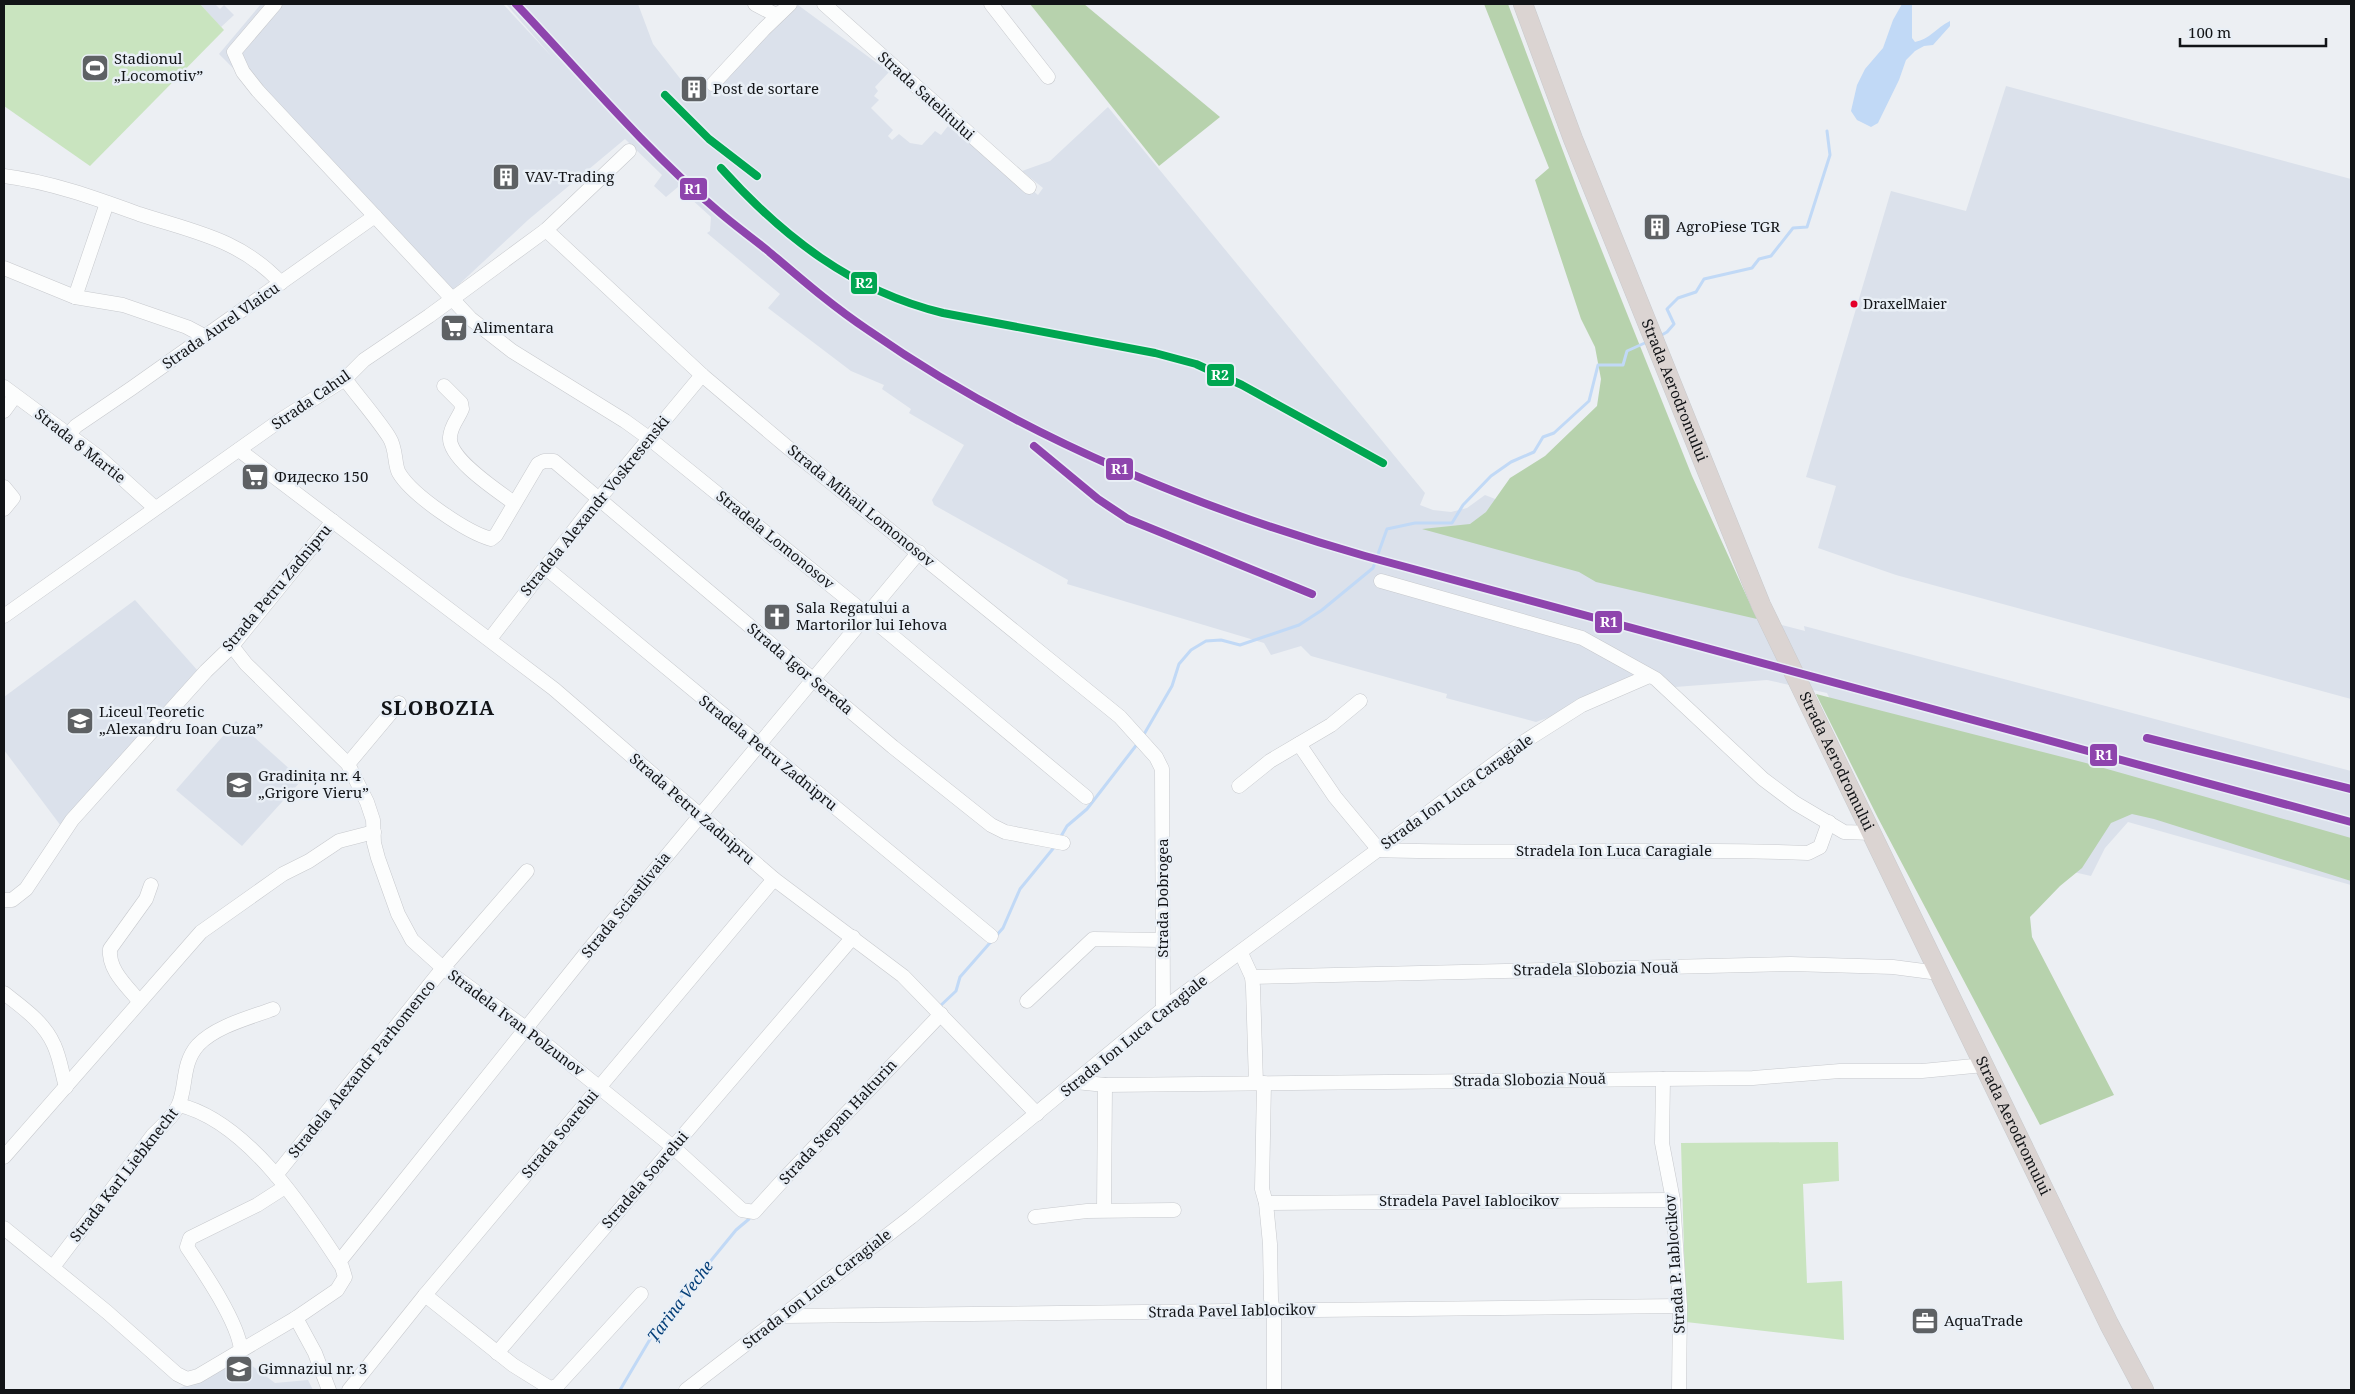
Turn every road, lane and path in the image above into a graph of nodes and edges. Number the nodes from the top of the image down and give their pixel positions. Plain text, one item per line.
1 (275, 4) edge
2 (756, 4) edge
3 (824, 4) edge
4 (991, 4) edge
5 (1523, 4) edge
6 (785, 8) edge
7 (1048, 77) dead end
8 (713, 84) dead end
9 (630, 151) dead end
10 (4, 176) edge
11 (1029, 187) dead end
12 (107, 203) junction
13 (375, 216) junction
14 (546, 230) junction
15 (4, 268) edge
16 (281, 284) junction
17 (75, 297) junction
18 (452, 299) junction
19 (204, 336) junction
20 (702, 375) junction
21 (345, 379) junction
22 (444, 386) dead end
23 (4, 387) edge
24 (16, 396) junction
25 (4, 411) edge
26 (68, 435) junction
27 (650, 440) junction
28 (240, 450) junction
29 (4, 487) edge
30 (599, 500) junction
31 (514, 503) junction
32 (155, 508) junction
33 (4, 509) edge
34 (333, 521) junction
35 (919, 552) junction
36 (546, 568) junction
37 (1381, 581) dead end
38 (866, 614) junction
39 (4, 616) edge
40 (490, 639) junction
41 (232, 646) junction
42 (1649, 676) junction
43 (813, 679) junction
44 (1360, 701) dead end
45 (399, 703) dead end
46 (1299, 744) junction
47 (759, 745) junction
48 (348, 764) junction
49 (1162, 786) joint
50 (1240, 786) dead end
51 (1086, 797) dead end
52 (699, 816) junction
53 (1829, 822) junction
54 (374, 832) junction
55 (1872, 833) junction
56 (1063, 843) dead end
57 (1379, 850) junction
58 (527, 871) dead end
59 (774, 879) junction
60 (151, 886) dead end
61 (4, 900) edge
62 (852, 936) junction
63 (991, 936) dead end
64 (1163, 940) junction
65 (1241, 953) junction
66 (443, 968) junction
67 (1939, 973) junction
68 (1252, 977) junction
69 (4, 992) edge
70 (139, 1001) junction
71 (1027, 1001) dead end
72 (273, 1009) dead end
73 (1163, 1009) junction
74 (941, 1014) junction
75 (527, 1029) junction
76 (1984, 1064) junction
77 (1662, 1079) junction
78 (1076, 1082) junction
79 (1260, 1083) junction
80 (1105, 1085) junction
81 (66, 1087) junction
82 (600, 1087) junction
83 (179, 1105) junction
84 (1037, 1114) junction
85 (673, 1147) junction
86 (4, 1157) edge
87 (280, 1181) junction
88 (731, 1200) joint
89 (1673, 1200) junction
90 (1266, 1203) junction
91 (1104, 1210) junction
92 (1174, 1210) dead end
93 (1034, 1217) dead end
94 (4, 1228) edge
95 (339, 1262) junction
96 (53, 1267) junction
97 (641, 1294) dead end
98 (425, 1295) junction
99 (1680, 1306) junction
100 (1272, 1310) junction
101 (784, 1316) junction
102 (296, 1318) junction
103 (242, 1350) junction
104 (497, 1353) junction
105 (550, 1389) edge
106 (329, 1390) edge
107 (349, 1390) edge
108 (686, 1390) edge
109 (1274, 1390) edge
110 (1679, 1390) edge
111 (2144, 1390) edge

1 - 13 street
2 - 6 street
3 - 11 street, Strada Satelitului
4 - 7 street
5 - 55 highway, Strada Aerodromului
6 - 8 street
9 - 14 street, Strada Cahul
10 - 12 street
12 - 16 street
12 - 17 street
13 - 16 street, Strada Aurel Vlaicu
13 - 18 street
14 - 18 street, Strada Cahul
14 - 20 street, Strada Mihail Lomonosov
15 - 17 street
16 - 19 street, Strada Aurel Vlaicu
17 - 19 street
18 - 21 street, Strada Cahul
18 - 27 street, Stradela Lomonosov
19 - 26 street, Strada Aurel Vlaicu
20 - 27 street, Stradela Alexandr Voskresenski
20 - 35 street, Strada Mihail Lomonosov
21 - 28 street, Strada Cahul
21 - 31 street
22 - 31 street
23 - 24 street, Strada 8 Martie
24 - 25 street
24 - 26 street, Strada 8 Martie
26 - 32 street, Strada 8 Martie
27 - 30 street, Stradela Alexandr Voskresenski
27 - 38 street, Stradela Lomonosov
28 - 32 street, Strada Cahul
28 - 34 street, Strada Petru Zadnipru
29 - 33 street
30 - 31 street, Strada Igor Sereda
30 - 36 street, Stradela Alexandr Voskresenski
30 - 43 street, Strada Igor Sereda
32 - 39 street, Strada Cahul
34 - 40 street, Strada Petru Zadnipru
34 - 41 street, Strada Petru Zadnipru
35 - 38 street, Strada Sciastlivaia
35 - 49 street, Strada Mihail Lomonosov
36 - 40 street, Stradela Alexandr Voskresenski
36 - 47 street, Stradela Petru Zadnipru
37 - 42 street
38 - 43 street, Strada Sciastlivaia
38 - 51 street, Stradela Lomonosov
40 - 52 street, Strada Petru Zadnipru
41 - 48 street, Stradela Ivan Polzunov
41 - 61 street, Strada Petru Zadnipru
42 - 53 street
42 - 57 street, Strada Ion Luca Caragiale
43 - 47 street, Strada Sciastlivaia
43 - 56 street, Strada Igor Sereda
44 - 46 street
45 - 48 street
46 - 50 street
46 - 57 street
47 - 52 street, Strada Sciastlivaia
47 - 63 street, Stradela Petru Zadnipru
48 - 54 street, Stradela Ivan Polzunov
49 - 64 street, Strada Dobrogea
52 - 59 street, Strada Petru Zadnipru
52 - 75 street, Strada Sciastlivaia
53 - 55 street
53 - 57 street, Stradela Ion Luca Caragiale
54 - 66 street, Stradela Ivan Polzunov
54 - 70 street
55 - 67 highway, Strada Aerodromului
57 - 65 street, Strada Ion Luca Caragiale
58 - 66 street, Stradela Alexandr Parhomenco
59 - 62 street, Strada Petru Zadnipru
59 - 82 street, Strada Soarelui
60 - 70 street
62 - 74 street, Strada Petru Zadnipru
62 - 85 street, Stradela Soarelui
64 - 71 street
64 - 73 street, Strada Dobrogea
65 - 68 street
65 - 73 street, Strada Ion Luca Caragiale
66 - 75 street, Stradela Ivan Polzunov
66 - 87 street, Stradela Alexandr Parhomenco
67 - 68 street, Stradela Slobozia Nouă
67 - 76 highway, Strada Aerodromului
68 - 79 street
69 - 81 street
70 - 81 street
72 - 83 street, Strada Karl Liebknecht
73 - 78 street, Strada Ion Luca Caragiale
74 - 84 street, Strada Petru Zadnipru
74 - 88 street, Strada Stepan Halturin
75 - 82 street, Stradela Ivan Polzunov
75 - 95 street, Strada Sciastlivaia
76 - 77 street, Strada Slobozia Nouă
76 - 111 highway, Strada Aerodromului
77 - 79 street, Strada Slobozia Nouă
77 - 89 street, Strada P. Iablocikov
78 - 80 street, Strada Slobozia Nouă
78 - 84 street, Strada Ion Luca Caragiale
79 - 80 street, Strada Slobozia Nouă
79 - 90 street
80 - 91 street
81 - 86 street
82 - 85 street, Stradela Ivan Polzunov
82 - 98 street, Strada Soarelui
83 - 87 street
83 - 96 street, Strada Karl Liebknecht
84 - 101 street, Strada Ion Luca Caragiale
85 - 88 street, Stradela Ivan Polzunov
85 - 104 street, Stradela Soarelui
87 - 95 street
87 - 103 street, Stradela Alexandr Parhomenco
89 - 90 street, Stradela Pavel Iablocikov
89 - 99 street, Strada P. Iablocikov
90 - 100 street
91 - 92 street
91 - 93 street
94 - 96 street
95 - 102 street
96 - 103 street
97 - 105 street
98 - 104 street
98 - 107 street, Strada Soarelui
99 - 100 street, Strada Pavel Iablocikov
99 - 110 street, Strada P. Iablocikov
100 - 101 street, Strada Pavel Iablocikov
100 - 109 street
101 - 108 street, Strada Ion Luca Caragiale
102 - 103 street
102 - 106 street
104 - 105 street

